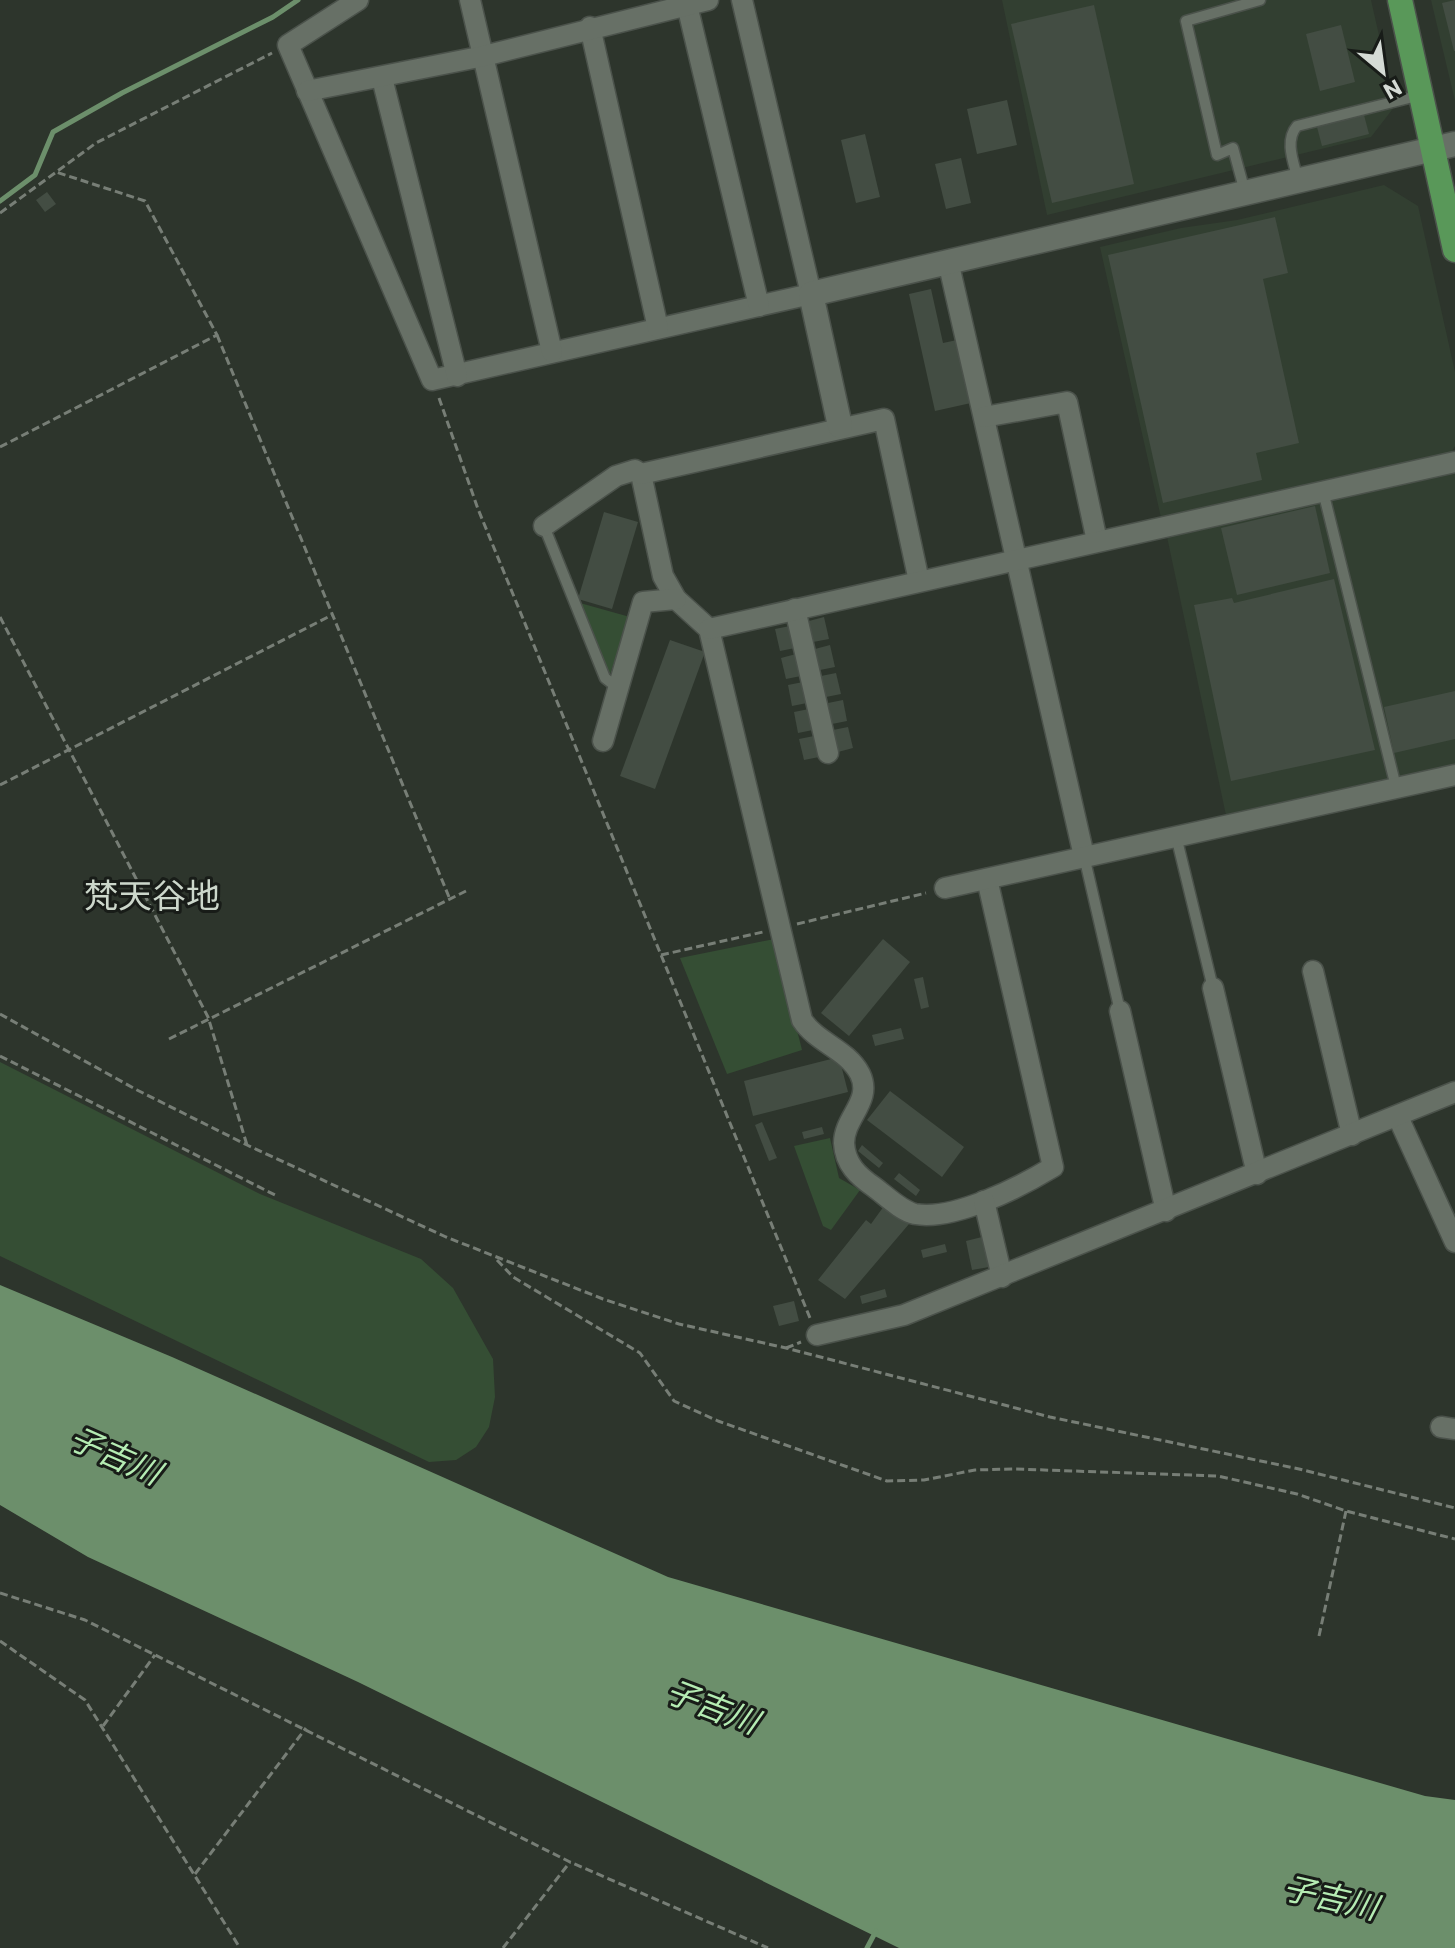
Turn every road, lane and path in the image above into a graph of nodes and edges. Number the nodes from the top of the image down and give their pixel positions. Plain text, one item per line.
1 (358, 0) edge
2 (470, 0) edge
3 (708, 0) edge
4 (742, 0) edge
5 (1260, 0) edge
6 (1400, 0) edge
7 (687, 5) junction
8 (590, 27) junction
9 (288, 45) junction
10 (484, 56) junction
11 (382, 78) junction
12 (307, 91) junction
13 (1421, 95) junction
14 (1444, 146) edge
15 (56, 172) junction
16 (1298, 180) junction
17 (1245, 192) junction
18 (0, 213) edge
19 (1455, 250) edge
20 (948, 261) junction
21 (811, 294) junction
22 (759, 306) junction
23 (658, 328) junction
24 (217, 335) junction
25 (552, 352) junction
26 (457, 376) junction
27 (432, 380) junction
28 (984, 417) junction
29 (840, 426) junction
30 (0, 447) edge
31 (1455, 462) edge
32 (641, 474) junction
33 (1323, 491) junction
34 (544, 526) joint
35 (1097, 541) junction
36 (1016, 561) junction
37 (919, 581) junction
38 (676, 599) junction
39 (795, 609) junction
40 (332, 615) junction
41 (0, 617) edge
42 (709, 629) junction
43 (618, 688) junction
44 (603, 741) dead end
45 (68, 750) junction
46 (828, 753) dead end
47 (1455, 775) edge
48 (0, 785) edge
49 (1396, 787) junction
50 (1176, 836) junction
51 (1084, 856) junction
52 (987, 879) junction
53 (945, 888) joint
54 (466, 891) dead end
55 (449, 897) junction
56 (779, 929) junction
57 (661, 955) junction
58 (1313, 971) dead end
59 (1213, 988) joint
60 (1120, 1011) joint
61 (0, 1014) edge
62 (208, 1017) junction
63 (169, 1039) dead end
64 (0, 1056) edge
65 (1455, 1092) edge
66 (1398, 1117) junction
67 (1352, 1135) junction
68 (247, 1145) junction
69 (1257, 1174) junction
70 (275, 1195) dead end
71 (984, 1201) junction
72 (1166, 1211) junction
73 (1455, 1242) edge
74 (495, 1257) junction
75 (1002, 1277) junction
76 (817, 1335) joint
77 (1455, 1508) edge
78 (1346, 1511) junction
79 (1455, 1539) edge
80 (0, 1593) edge
81 (1319, 1636) dead end
82 (0, 1641) edge
83 (156, 1654) junction
84 (103, 1726) junction
85 (306, 1728) junction
86 (570, 1862) junction
87 (195, 1874) junction
88 (240, 1948) edge
89 (503, 1948) edge
90 (768, 1948) edge

1 - 9 street
2 - 10 street
3 - 7 street
4 - 21 street
5 - 17 lane
6 - 13 highway
7 - 8 street
7 - 22 street
8 - 10 street
8 - 23 street
9 - 12 street
9 - 15 path
10 - 11 street
10 - 25 street
11 - 12 street
11 - 26 street
12 - 27 street
13 - 14 highway
13 - 16 lane
14 - 16 street
14 - 19 highway
15 - 18 path
15 - 24 path
16 - 17 street
17 - 20 street
20 - 21 street
20 - 28 street
21 - 22 street
21 - 29 street
22 - 23 street
23 - 25 street
24 - 30 path
24 - 40 path
25 - 26 street
26 - 27 street
27 - 57 path
28 - 35 street
28 - 36 street
29 - 32 street
29 - 37 street
31 - 33 street
32 - 34 street
32 - 38 street
33 - 35 street
33 - 49 lane
34 - 43 lane
35 - 36 street
36 - 37 street
36 - 51 street
37 - 39 street
38 - 42 street
38 - 43 street
39 - 42 street
39 - 46 street
40 - 45 path
40 - 55 path
41 - 45 path
42 - 56 street
43 - 44 street
45 - 48 path
45 - 62 path
47 - 49 street
49 - 50 street
50 - 51 street
50 - 59 lane
51 - 52 street
51 - 60 lane
52 - 53 street
52 - 71 street
53 - 56 path
54 - 55 path
55 - 62 path
56 - 57 path
56 - 71 street
57 - 76 path
58 - 67 street
59 - 69 street
60 - 72 street
61 - 68 path
62 - 63 path
62 - 68 path
64 - 70 path
65 - 66 street
66 - 67 street
66 - 73 street
67 - 69 street
68 - 74 path
69 - 72 street
71 - 75 street
72 - 75 street
74 - 77 path
74 - 78 path
75 - 76 street
78 - 79 path
78 - 81 path
80 - 83 path
82 - 84 path
83 - 84 path
83 - 85 path
84 - 87 path
85 - 86 path
85 - 87 path
86 - 89 path
86 - 90 path
87 - 88 path

